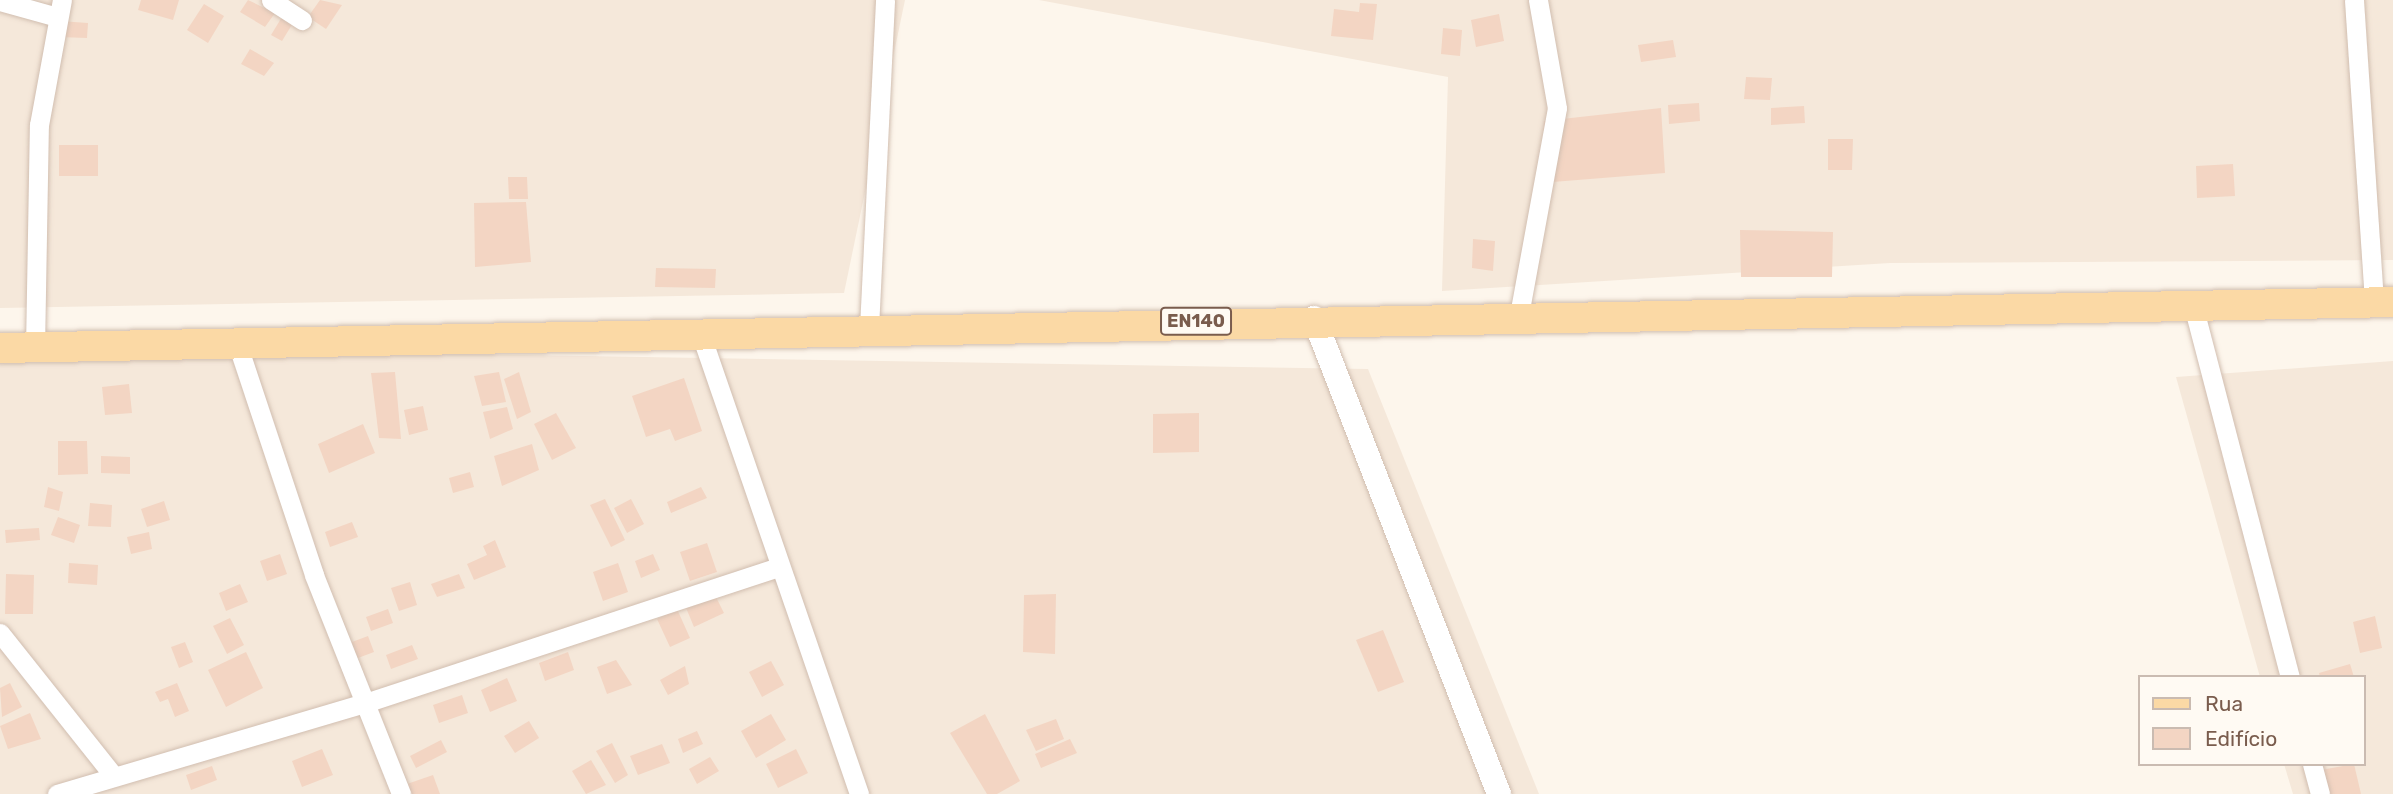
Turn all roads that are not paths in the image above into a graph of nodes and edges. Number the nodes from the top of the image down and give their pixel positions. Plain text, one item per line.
1 (271, 0) edge
2 (885, 0) edge
3 (1538, 0) edge
4 (2354, 0) edge
5 (0, 1) edge
6 (59, 8) edge
7 (302, 20) dead end
8 (2384, 302) edge
9 (2194, 309) junction
10 (1519, 315) junction
11 (1314, 318) junction
12 (869, 328) junction
13 (700, 332) junction
14 (237, 343) junction
15 (0, 348) edge
16 (34, 349) junction
17 (779, 567) junction
18 (0, 633) edge
19 (2289, 675) edge
20 (368, 702) junction
21 (2313, 766) edge
22 (113, 775) junction
23 (57, 794) edge
24 (401, 794) edge
25 (859, 794) edge
26 (1499, 794) edge
27 (2320, 794) edge

1 - 7 street
2 - 12 street
3 - 10 street
4 - 8 street
5 - 6 street
6 - 16 street
8 - 9 main road, EN140
9 - 10 main road, EN140
9 - 19 street
10 - 11 main road, EN140
11 - 12 main road, EN140
11 - 26 street
12 - 13 main road, EN140
13 - 14 main road, EN140
13 - 17 street
14 - 16 main road, EN140
14 - 20 street
15 - 16 main road, EN140
17 - 20 street
17 - 25 street
18 - 22 street
20 - 22 street
20 - 24 street
21 - 27 street
22 - 23 street

